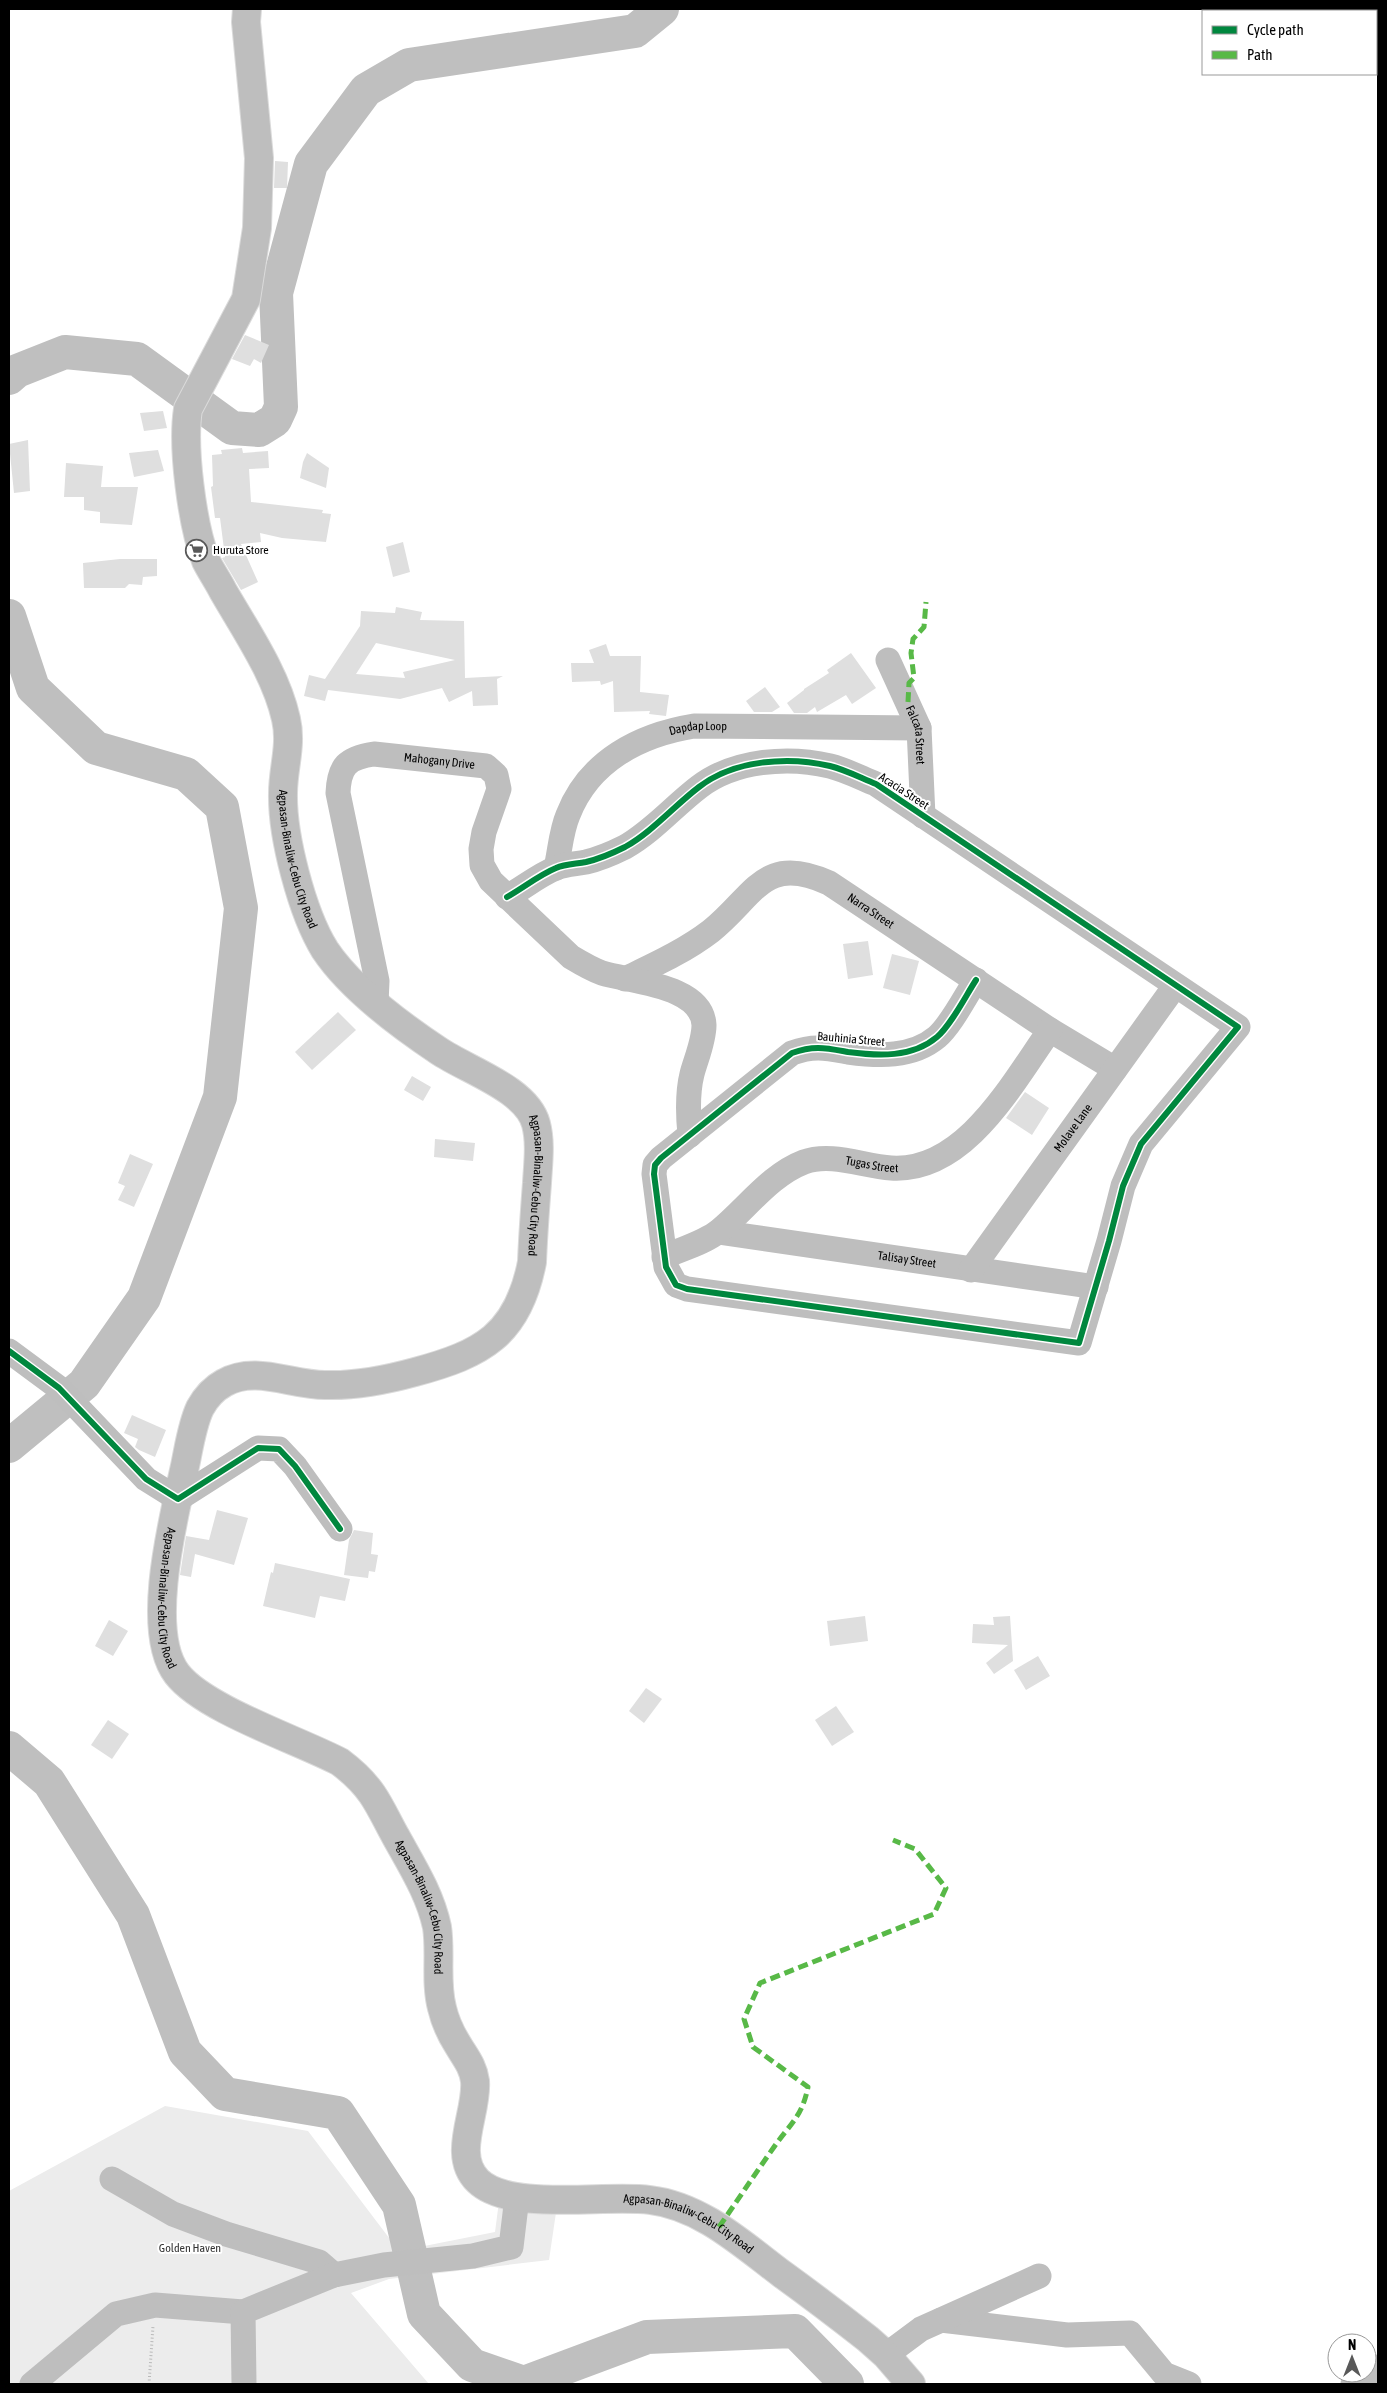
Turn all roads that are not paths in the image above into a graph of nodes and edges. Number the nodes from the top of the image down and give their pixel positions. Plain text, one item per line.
1 (247, 9) edge
2 (888, 660) dead end
3 (919, 728) junction
4 (923, 816) junction
5 (556, 868) junction
6 (507, 897) junction
7 (625, 979) junction
8 (976, 980) junction
9 (1175, 986) junction
10 (376, 1003) junction
11 (1050, 1030) junction
12 (1115, 1070) junction
13 (690, 1135) junction
14 (718, 1232) junction
15 (664, 1257) junction
16 (971, 1270) junction
17 (1096, 1287) junction
18 (9, 1351) edge
19 (178, 1499) junction
20 (340, 1529) dead end
21 (112, 2179) dead end
22 (517, 2197) junction
23 (334, 2275) junction
24 (1039, 2276) dead end
25 (243, 2312) junction
26 (941, 2320) junction
27 (886, 2355) junction
28 (1378, 2367) edge
29 (32, 2384) edge
30 (244, 2384) edge
31 (911, 2384) edge
32 (1189, 2384) edge
33 (1353, 2384) edge

1 - 10 main road, Agpasan-Binaliw-Cebu City Road
2 - 3 street, Falcata Street
3 - 4 street, Falcata Street
3 - 5 street, Dapdap Loop
4 - 5 street, Acacia Street
4 - 9 street, Acacia Street
5 - 6 street, Acacia Street
6 - 7 street, Mahogany Drive
6 - 10 street, Mahogany Drive
7 - 8 street, Narra Street
7 - 13 street, Mahogany Drive
8 - 11 street, Narra Street
8 - 13 street, Bauhinia Street
9 - 12 street, Molave Lane
9 - 17 street, Acacia Street
10 - 19 main road, Agpasan-Binaliw-Cebu City Road
11 - 12 street, Narra Street
11 - 14 street, Tugas Street
12 - 16 street, Molave Lane
13 - 15 street, Bauhinia Street
14 - 15 street, Tugas Street
14 - 16 street, Talisay Street
15 - 17 street
16 - 17 street, Talisay Street
18 - 19 street
19 - 20 street
19 - 22 main road, Agpasan-Binaliw-Cebu City Road
21 - 23 street
22 - 23 street
22 - 27 main road, Agpasan-Binaliw-Cebu City Road
23 - 25 street
24 - 26 street
25 - 29 street
25 - 30 street
26 - 27 street
26 - 32 street
27 - 31 main road, Agpasan-Binaliw-Cebu City Road
28 - 33 street

